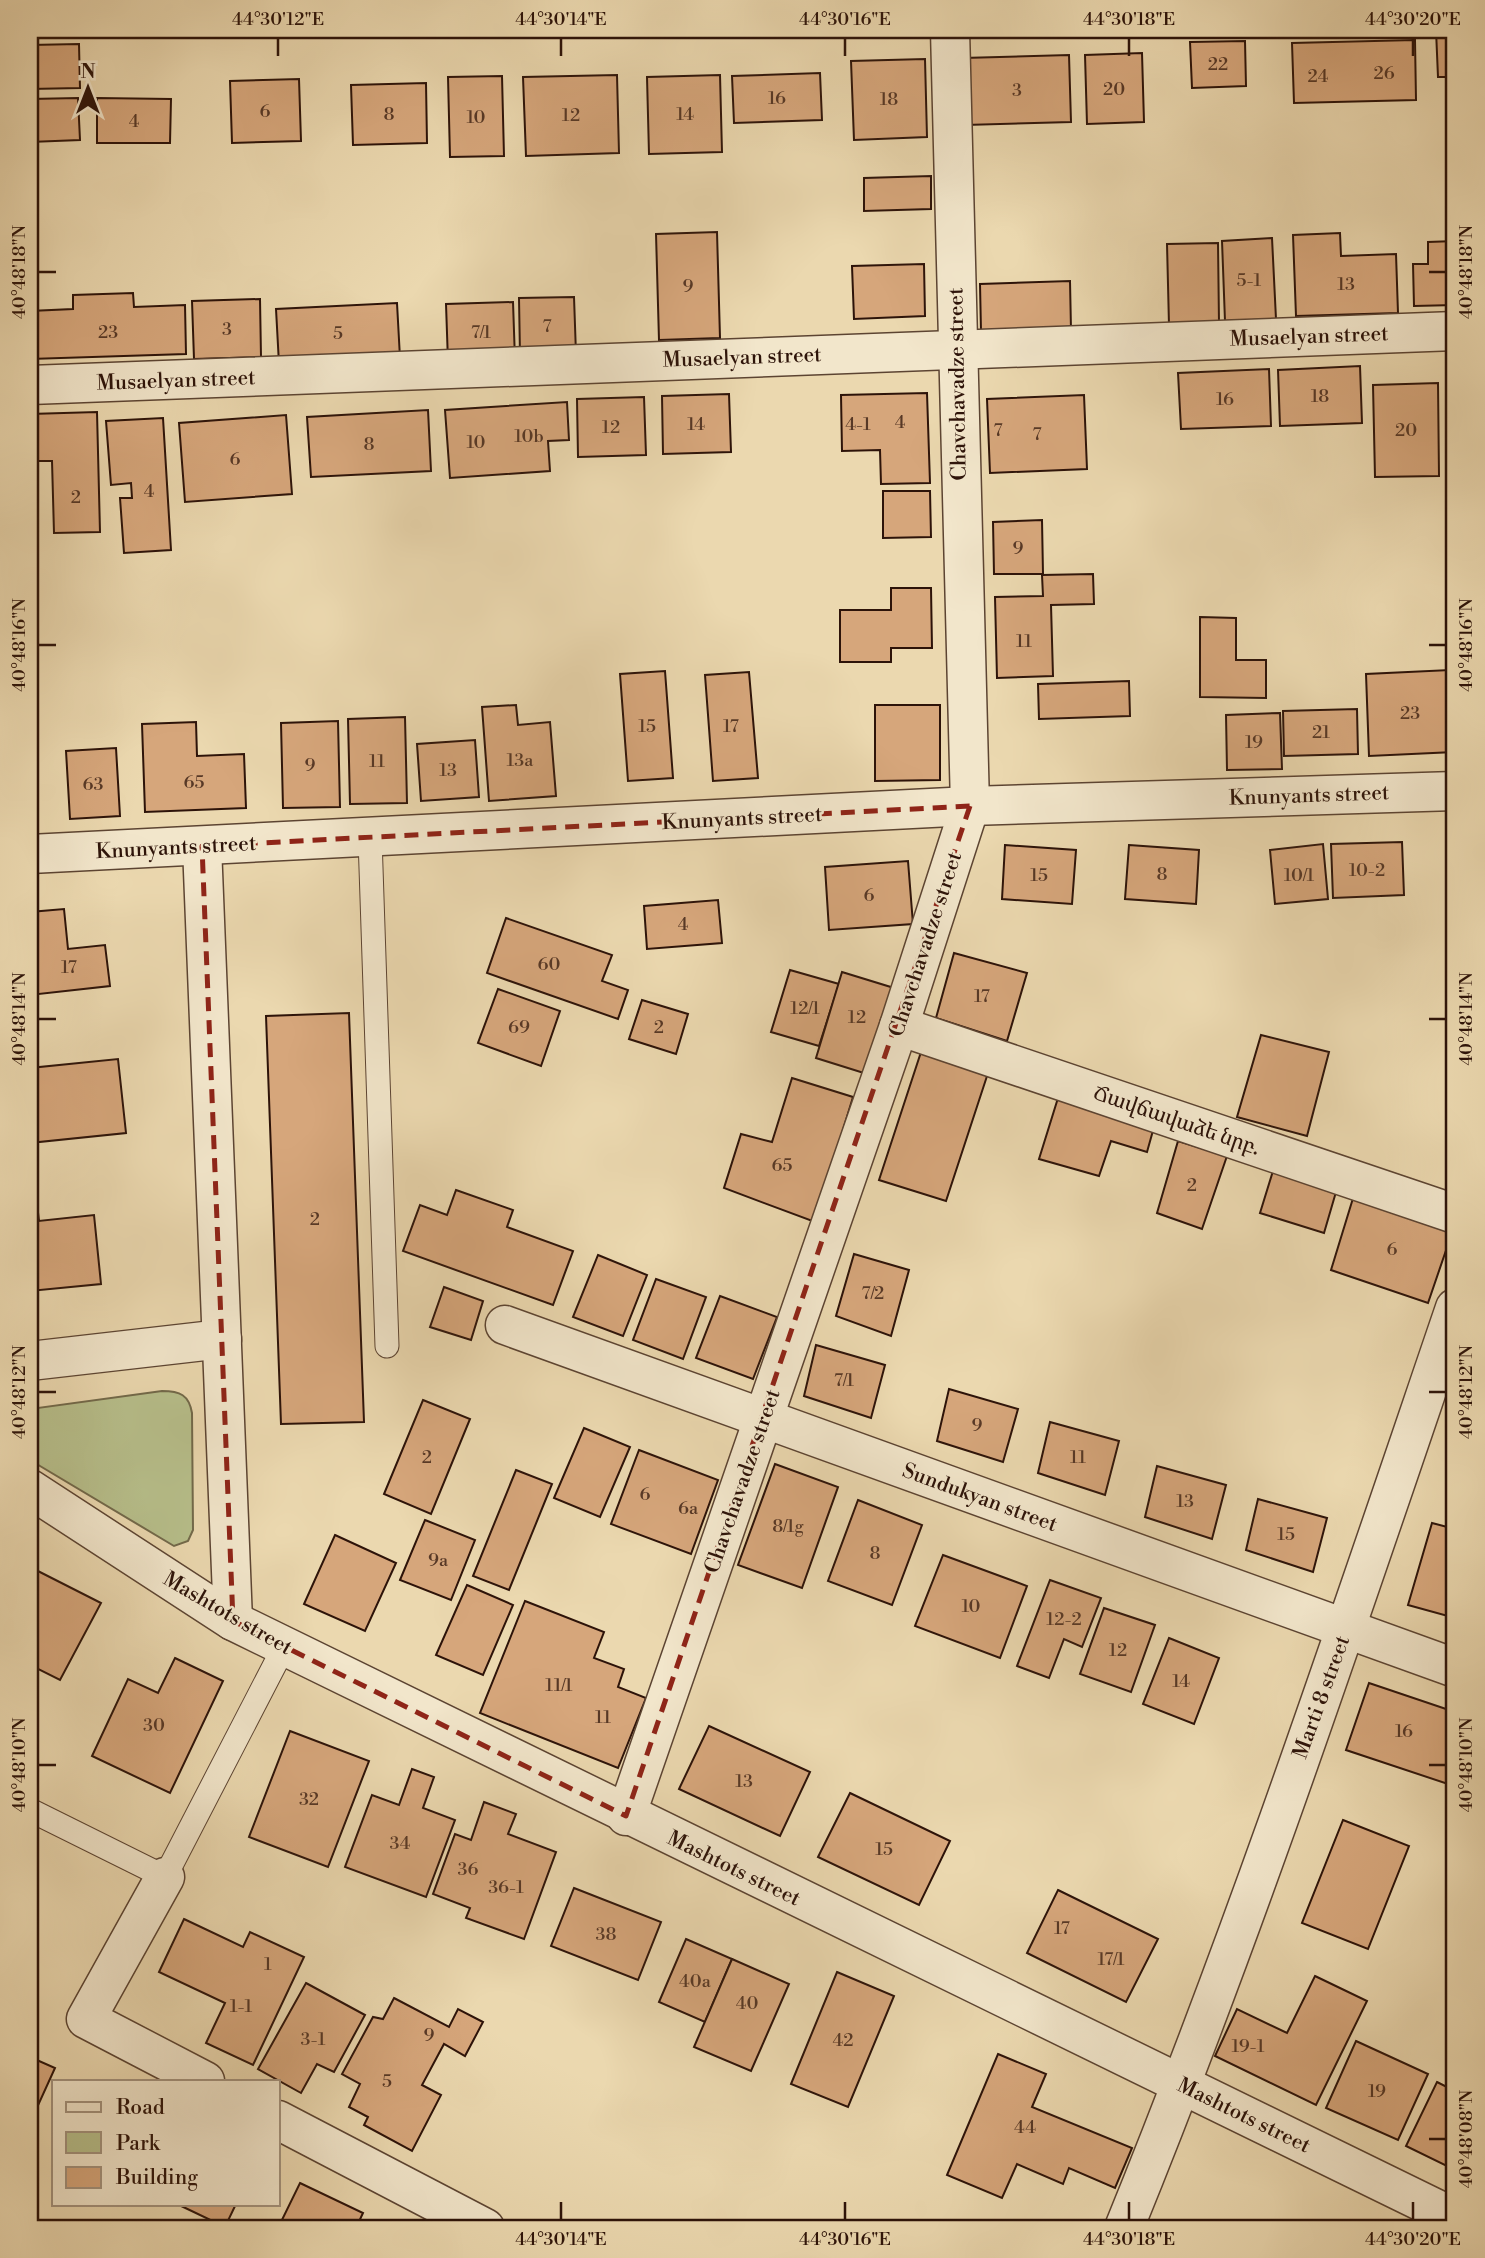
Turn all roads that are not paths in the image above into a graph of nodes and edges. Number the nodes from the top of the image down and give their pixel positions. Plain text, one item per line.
1 (950, 30) edge
2 (1455, 331) edge
3 (956, 349) junction
4 (30, 385) edge
5 (1455, 791) edge
6 (970, 806) junction
7 (370, 838) junction
8 (202, 846) junction
9 (30, 854) edge
10 (899, 1026) junction
11 (1455, 1214) edge
12 (1455, 1308) edge
13 (505, 1325) dead end
14 (222, 1339) junction
15 (387, 1346) dead end
16 (30, 1361) edge
17 (763, 1420) junction
18 (30, 1489) edge
19 (233, 1621) junction
20 (1346, 1629) junction
21 (284, 1647) junction
22 (1455, 1668) edge
23 (30, 1810) edge
24 (626, 1816) junction
25 (165, 1877) junction
26 (203, 2080) edge
27 (1182, 2085) junction
28 (280, 2121) edge
29 (1455, 2218) edge
30 (485, 2228) edge
31 (1124, 2228) edge

1 - 3 street, Chavchavadze street
2 - 3 street, Musaelyan street
3 - 4 street, Musaelyan street
3 - 6 street, Chavchavadze street
5 - 6 street, Knunyants street
6 - 7 street, Knunyants street
6 - 10 street, Chavchavadze street
7 - 8 street, Knunyants street
7 - 15 lane
8 - 9 street, Knunyants street
8 - 14 street
10 - 11 street, Ճավճավաձե նրբ.
10 - 17 street, Chavchavadze street
12 - 20 street, Marti 8 street
13 - 17 street, Sundukyan street
14 - 16 street
14 - 19 street
17 - 20 street, Sundukyan street
17 - 24 street, Chavchavadze street
18 - 19 street, Mashtots street
19 - 21 street, Mashtots street
20 - 22 street, Sundukyan street
20 - 27 street, Marti 8 street
21 - 24 street, Mashtots street
21 - 25 lane
23 - 25 lane
24 - 27 street, Mashtots street
25 - 26 street
27 - 29 street, Mashtots street
27 - 31 street, Marti 8 street
28 - 30 street

